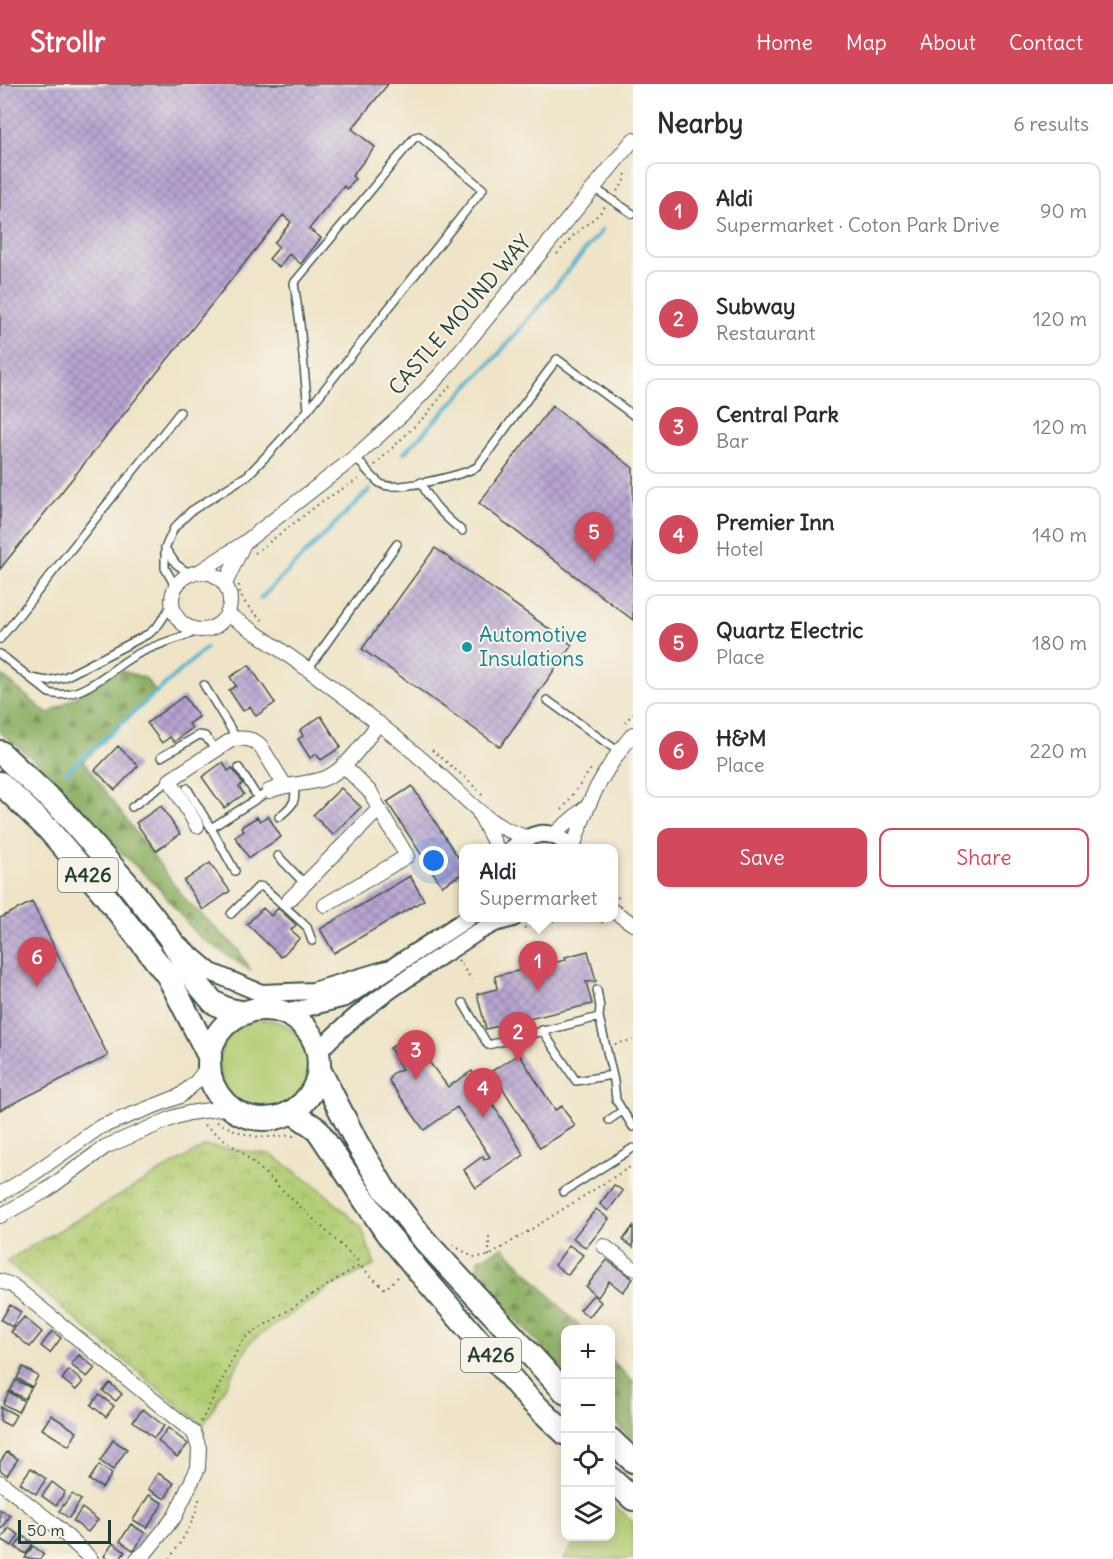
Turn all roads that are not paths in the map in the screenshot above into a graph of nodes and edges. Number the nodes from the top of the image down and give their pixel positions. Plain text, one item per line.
1 (633, 140) edge
2 (594, 188) junction
3 (633, 214) edge
4 (308, 410) junction
5 (180, 412) dead end
6 (633, 415) edge
7 (355, 457) junction
8 (421, 482) junction
9 (462, 531) dead end
10 (244, 543) junction
11 (397, 544) dead end
12 (165, 548) junction
13 (194, 573) junction
14 (225, 584) junction
15 (175, 586) junction
16 (171, 606) junction
17 (227, 614) junction
18 (198, 631) junction
19 (0, 639) edge
20 (0, 654) edge
21 (308, 669) junction
22 (28, 677) junction
23 (204, 685) dead end
24 (547, 700) dead end
25 (379, 723) junction
26 (633, 734) edge
27 (237, 739) junction
28 (215, 749) junction
29 (0, 752) edge
30 (619, 752) junction
31 (161, 757) dead end
32 (343, 765) junction
33 (239, 768) dead end
34 (170, 780) junction
35 (0, 783) edge
36 (289, 784) junction
37 (187, 788) dead end
38 (264, 794) junction
39 (132, 807) dead end
40 (586, 807) junction
41 (379, 809) junction
42 (479, 813) junction
43 (279, 817) dead end
44 (204, 827) junction
45 (554, 835) junction
46 (527, 837) junction
47 (494, 844) edge
48 (519, 844) edge
49 (567, 844) edge
50 (575, 844) edge
51 (278, 856) dead end
52 (235, 871) dead end
53 (305, 884) junction
54 (286, 902) junction
55 (325, 905) dead end
56 (231, 914) dead end
57 (618, 914) edge
58 (462, 922) edge
59 (517, 923) edge
60 (633, 924) edge
61 (169, 937) junction
62 (312, 941) dead end
63 (387, 969) junction
64 (597, 990) dead end
65 (463, 1003) dead end
66 (245, 1013) junction
67 (286, 1013) junction
68 (599, 1017) junction
69 (542, 1030) junction
70 (319, 1061) junction
71 (210, 1062) junction
72 (612, 1075) junction
73 (230, 1107) junction
74 (622, 1111) junction
75 (292, 1112) junction
76 (609, 1120) dead end
77 (633, 1127) edge
78 (633, 1148) edge
79 (563, 1192) dead end
80 (0, 1194) edge
81 (0, 1216) edge
82 (604, 1246) dead end
83 (633, 1268) edge
84 (0, 1281) edge
85 (561, 1387) edge
86 (565, 1433) edge
87 (615, 1444) edge
88 (633, 1461) edge
89 (0, 1482) edge
90 (615, 1483) edge
91 (633, 1499) edge
92 (91, 1559) edge
93 (137, 1559) edge

1 - 2 street, CASTLE MOUND WAY
2 - 3 lane
2 - 7 street, CASTLE MOUND WAY
4 - 4 lane
4 - 12 lane
5 - 19 lane
6 - 8 lane
7 - 8 lane
7 - 10 street, CASTLE MOUND WAY
8 - 9 lane
10 - 13 street, CASTLE MOUND WAY
10 - 14 street, CASTLE MOUND WAY
11 - 21 lane
12 - 13 lane
12 - 15 lane
13 - 14 street
13 - 15 street
14 - 17 street
15 - 16 street
16 - 18 street
16 - 22 lane
17 - 18 street
17 - 21 street
18 - 22 lane
20 - 22 lane
21 - 25 street
23 - 27 lane
24 - 30 lane
25 - 32 street
25 - 42 street
26 - 30 street
27 - 28 street
27 - 36 street
28 - 31 lane
28 - 34 street
29 - 61 highway, A426
30 - 40 street
32 - 36 street
32 - 41 street
33 - 38 lane
34 - 39 lane
34 - 44 street
35 - 71 highway, A426
36 - 38 street
36 - 43 lane
37 - 44 lane
38 - 44 lane
40 - 45 street
40 - 50 street
41 - 53 street
41 - 55 street
42 - 46 street
42 - 47 street
44 - 52 lane
45 - 46 street
45 - 49 street
46 - 48 street
51 - 53 lane
53 - 54 street
54 - 56 lane
54 - 62 lane
57 - 60 street
58 - 63 street
59 - 70 street
61 - 63 street
61 - 66 highway, A426
63 - 67 street
64 - 68 lane
65 - 69 lane
66 - 67 highway
66 - 71 highway
67 - 70 highway
68 - 69 lane
68 - 72 lane
69 - 72 lane
70 - 75 highway
70 - 85 highway, A426
71 - 73 highway
71 - 80 street
72 - 74 lane
73 - 75 highway
73 - 81 street
74 - 76 lane
74 - 77 lane
75 - 86 highway, A426
78 - 79 lane
82 - 83 street
84 - 93 street
87 - 88 highway
89 - 92 street
90 - 91 highway

